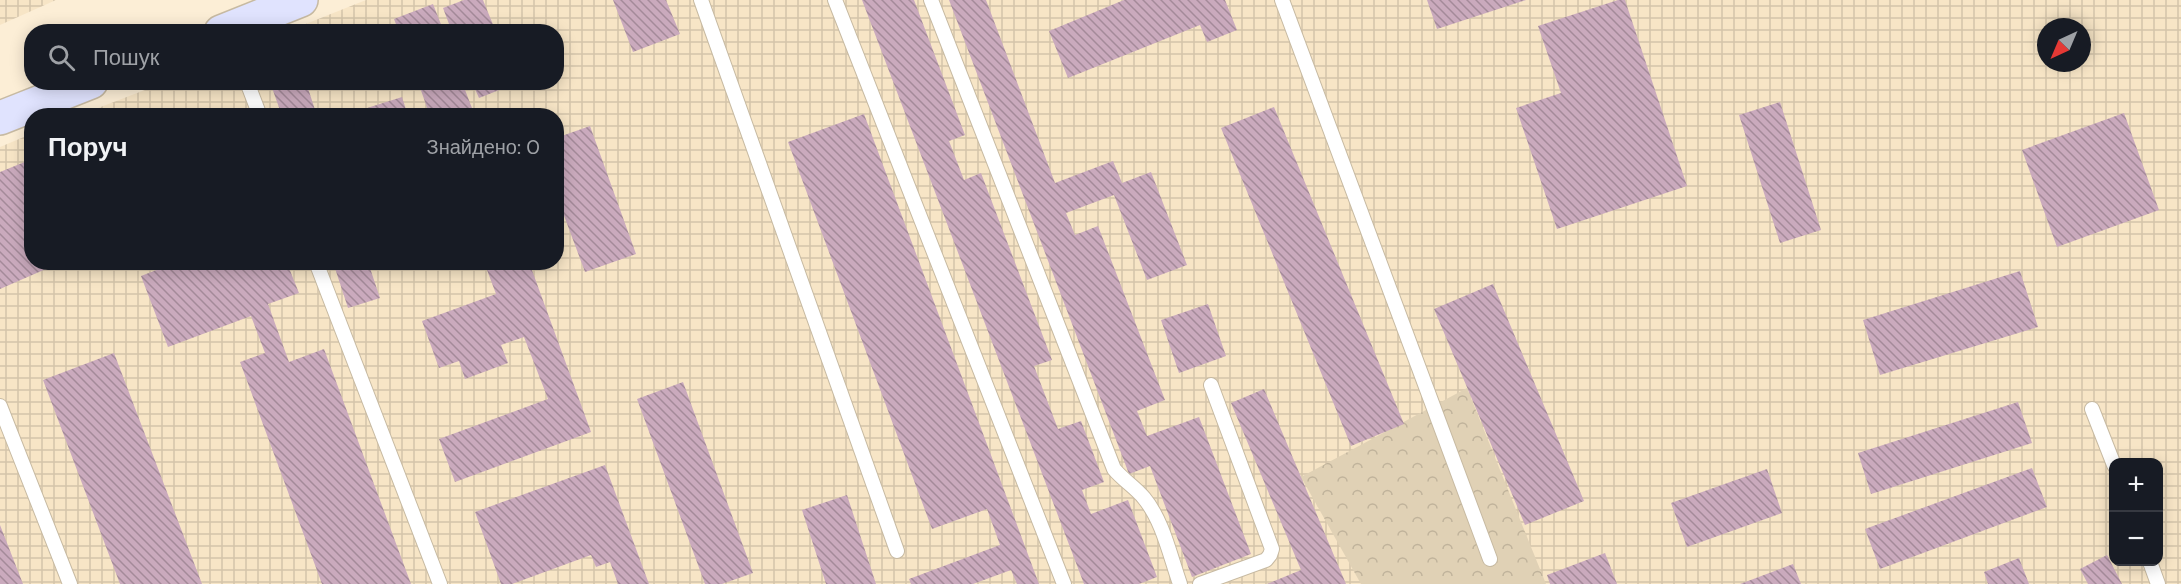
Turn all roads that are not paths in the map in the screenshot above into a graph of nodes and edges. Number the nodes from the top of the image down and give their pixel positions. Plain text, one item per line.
1 (301, 0) edge
2 (701, 0) edge
3 (836, 0) edge
4 (932, 0) edge
5 (1282, 0) edge
6 (243, 24) edge
7 (71, 90) edge
8 (250, 90) edge
9 (25, 108) edge
10 (257, 108) edge
11 (24, 109) edge
12 (0, 118) edge
13 (319, 270) edge
14 (1211, 385) dead end
15 (0, 406) edge
16 (2092, 409) dead end
17 (2111, 458) edge
18 (897, 551) dead end
19 (1490, 559) dead end
20 (2152, 566) edge
21 (70, 584) edge
22 (440, 584) edge
23 (1064, 584) edge
24 (1180, 584) edge
25 (1200, 584) edge
26 (2158, 584) edge

1 - 6 street
2 - 18 lane
3 - 23 lane
4 - 24 lane
5 - 19 lane
7 - 9 street
8 - 10 lane
11 - 12 street
13 - 22 lane
14 - 25 lane
15 - 21 lane
16 - 17 lane
20 - 26 lane

